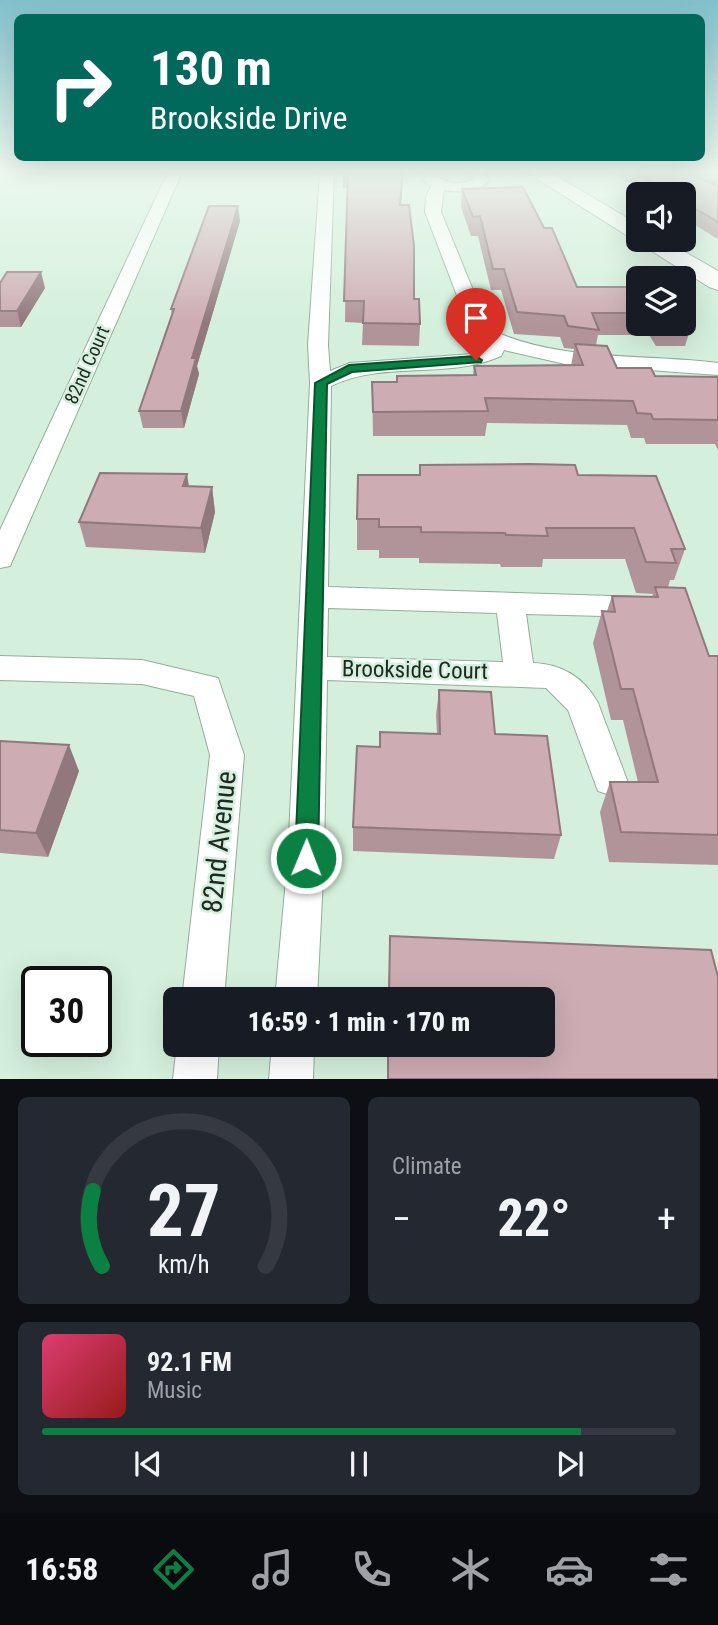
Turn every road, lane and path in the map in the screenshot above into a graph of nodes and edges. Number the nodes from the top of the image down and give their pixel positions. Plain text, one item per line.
1 (152, 222) edge
2 (324, 222) edge
3 (437, 222) edge
4 (667, 252) edge
5 (718, 282) edge
6 (492, 339) junction
7 (718, 369) edge
8 (321, 383) junction
9 (0, 559) edge
10 (313, 597) junction
11 (510, 604) junction
12 (676, 607) edge
13 (0, 668) edge
14 (311, 668) junction
15 (519, 673) junction
16 (610, 780) edge
17 (204, 987) edge
18 (297, 987) edge
19 (197, 1057) edge
20 (292, 1057) edge
21 (195, 1079) edge
22 (291, 1079) edge

1 - 9 street, 82nd Court
2 - 8 street
3 - 6 street
4 - 5 main road
6 - 7 street
6 - 8 street
8 - 10 street
10 - 11 street
10 - 14 street
11 - 12 street
11 - 15 street, Brookside Court
13 - 17 street, 82nd Avenue
14 - 15 street, Brookside Court
14 - 18 street
15 - 16 street, Brookside Court
19 - 21 street
20 - 22 street

